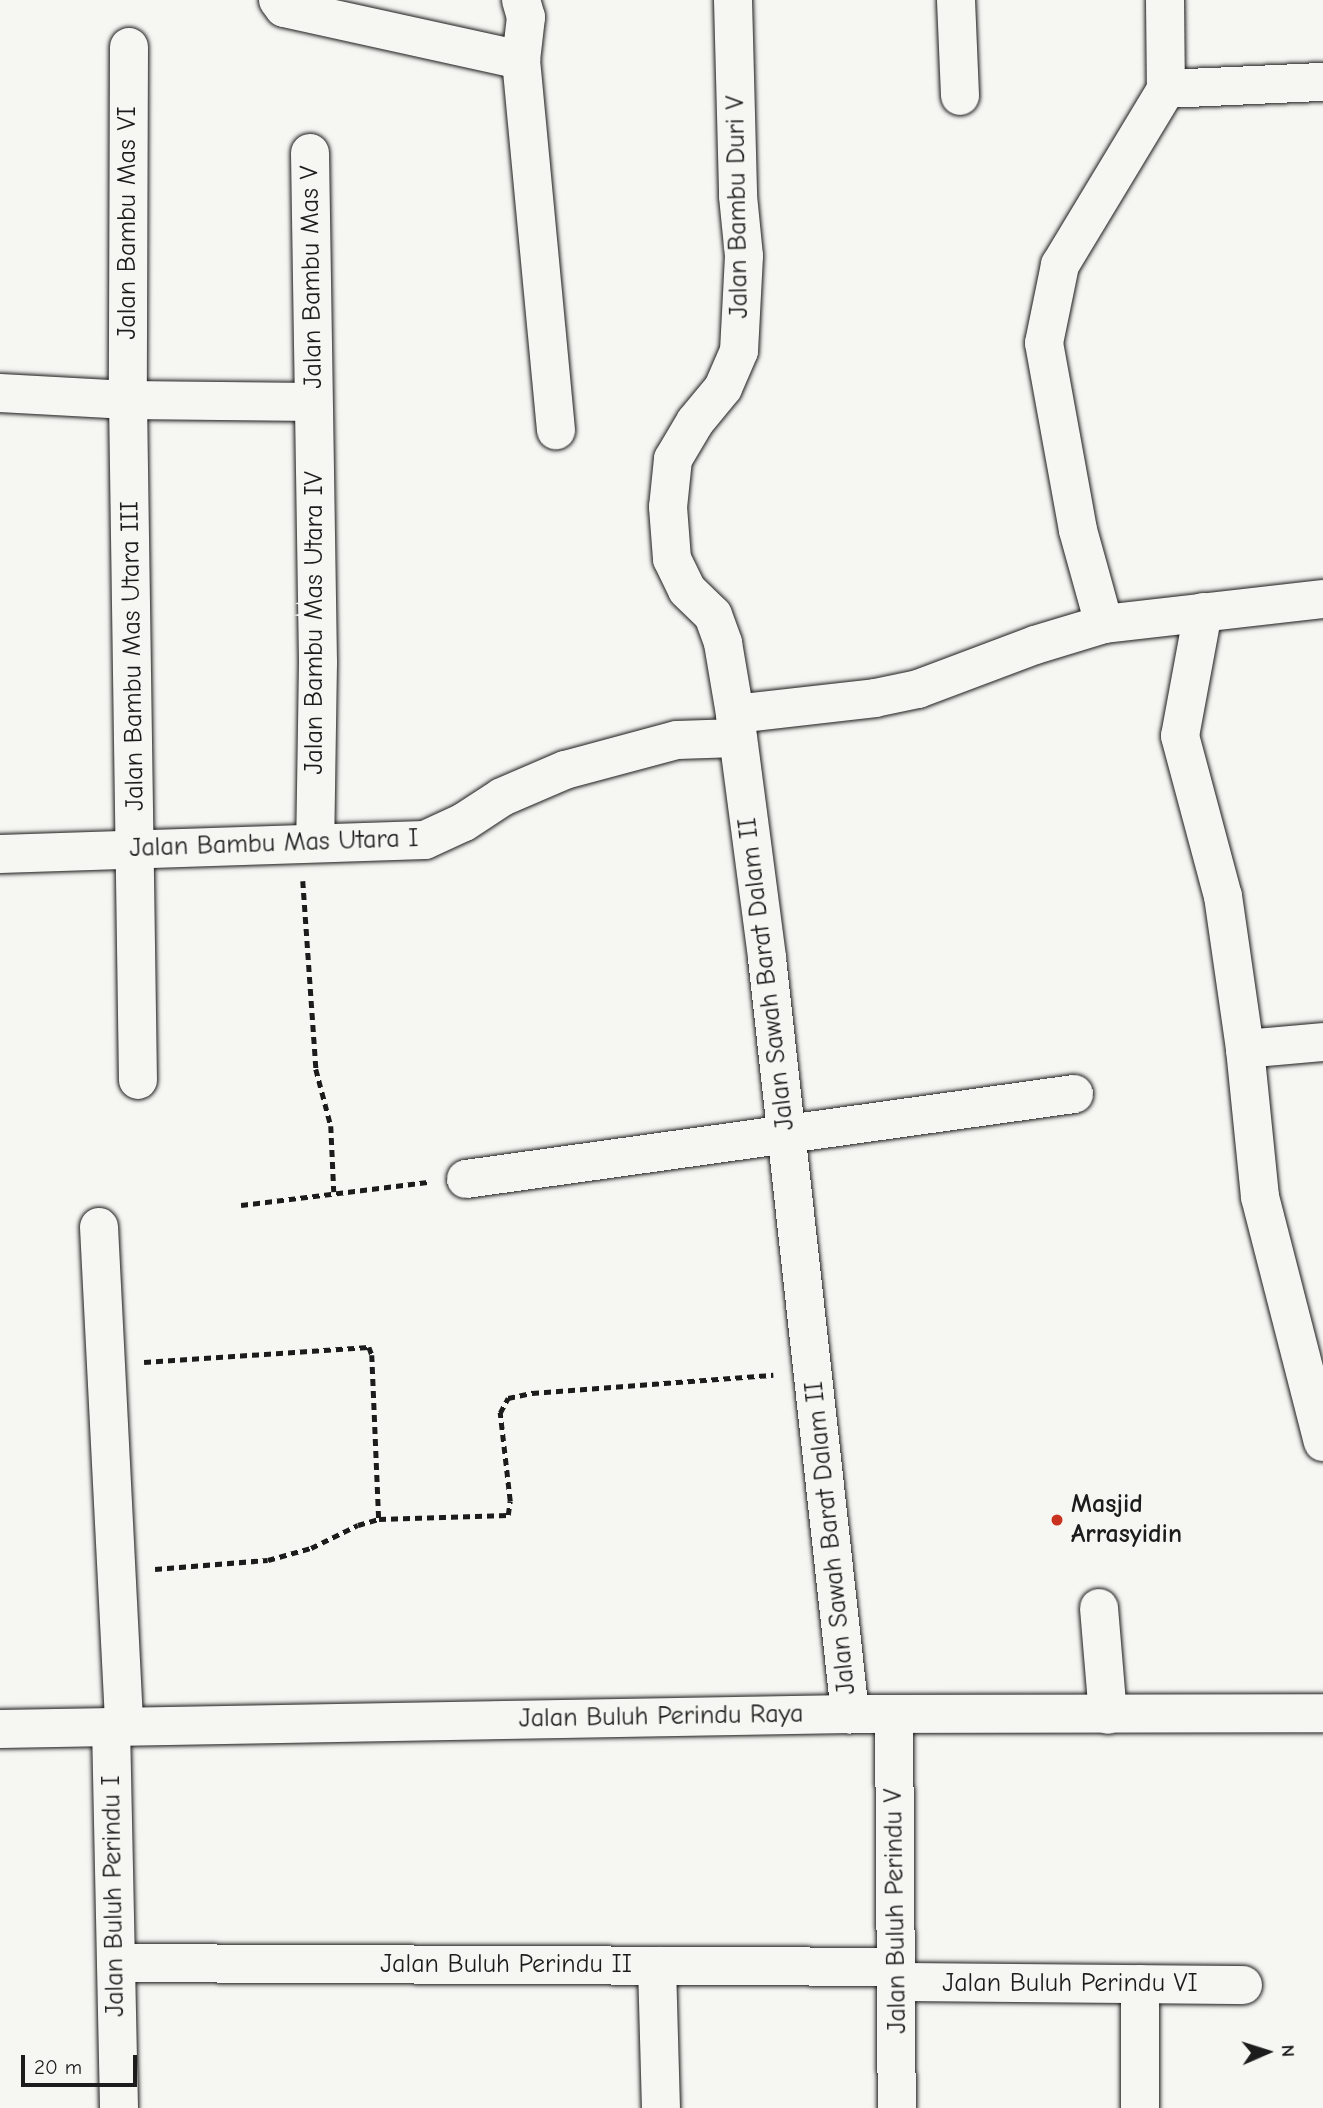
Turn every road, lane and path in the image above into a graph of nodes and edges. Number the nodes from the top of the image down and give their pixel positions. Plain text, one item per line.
1 (278, 0) edge
2 (521, 0) edge
3 (733, 0) edge
4 (956, 0) edge
5 (1165, 0) edge
6 (129, 47) dead end
7 (521, 60) junction
8 (1323, 82) edge
9 (1166, 89) junction
10 (960, 96) dead end
11 (310, 153) dead end
12 (0, 393) edge
13 (128, 400) junction
14 (313, 402) junction
15 (556, 429) dead end
16 (1323, 599) edge
17 (1203, 612) junction
18 (1104, 624) junction
19 (736, 726) junction
20 (315, 843) junction
21 (136, 849) junction
22 (0, 854) edge
23 (1323, 1042) edge
24 (1245, 1049) junction
25 (138, 1080) dead end
26 (1074, 1094) dead end
27 (787, 1135) junction
28 (466, 1179) joint
29 (334, 1192) junction
30 (241, 1205) dead end
31 (99, 1227) dead end
32 (107, 1364) junction
33 (813, 1372) junction
34 (1323, 1441) edge
35 (379, 1519) junction
36 (117, 1572) junction
37 (1099, 1608) dead end
38 (1323, 1713) edge
39 (850, 1714) junction
40 (894, 1714) junction
41 (1108, 1715) junction
42 (118, 1726) junction
43 (0, 1728) edge
44 (116, 1963) junction
45 (657, 1966) junction
46 (896, 1974) junction
47 (1140, 1984) junction
48 (1243, 1985) dead end
49 (119, 2108) edge
50 (661, 2108) edge
51 (897, 2108) edge
52 (1140, 2108) edge

1 - 7 street
2 - 7 street
3 - 19 street, Jalan Bambu Duri V
4 - 10 street
5 - 9 street
6 - 13 street, Jalan Bambu Mas VI
7 - 15 street
8 - 9 street
9 - 18 street
11 - 14 street, Jalan Bambu Mas V
12 - 13 street
13 - 14 street
13 - 21 street, Jalan Bambu Mas Utara III
14 - 20 street, Jalan Bambu Mas Utara IV
16 - 17 street
17 - 18 street
17 - 24 street
18 - 19 street
19 - 20 street, Jalan Bambu Mas Utara I
19 - 27 street, Jalan Sawah Barat Dalam II
20 - 21 street, Jalan Bambu Mas Utara I
20 - 29 path
21 - 22 street, Jalan Bambu Mas Utara I
21 - 25 street, Jalan Bambu Mas Utara III
23 - 24 street
24 - 34 street
26 - 27 street
27 - 28 street
27 - 33 street, Jalan Sawah Barat Dalam II
28 - 29 path
29 - 30 path
31 - 32 street, Jalan Buluh Perindu I
32 - 35 path
32 - 36 street, Jalan Buluh Perindu I
33 - 35 path
33 - 39 street, Jalan Sawah Barat Dalam II
35 - 36 path
36 - 42 street, Jalan Buluh Perindu I
37 - 41 street
38 - 41 street, Jalan Buluh Perindu Raya
39 - 40 street, Jalan Buluh Perindu Raya
39 - 42 street, Jalan Buluh Perindu Raya
40 - 41 street, Jalan Buluh Perindu Raya
40 - 46 street, Jalan Buluh Perindu V
42 - 43 street, Jalan Buluh Perindu Raya
42 - 44 street, Jalan Buluh Perindu I
44 - 45 street, Jalan Buluh Perindu II
44 - 49 street, Jalan Buluh Perindu I
45 - 46 street, Jalan Buluh Perindu II
45 - 50 street
46 - 47 street, Jalan Buluh Perindu VI
46 - 51 street, Jalan Buluh Perindu V
47 - 48 street, Jalan Buluh Perindu VI
47 - 52 street

